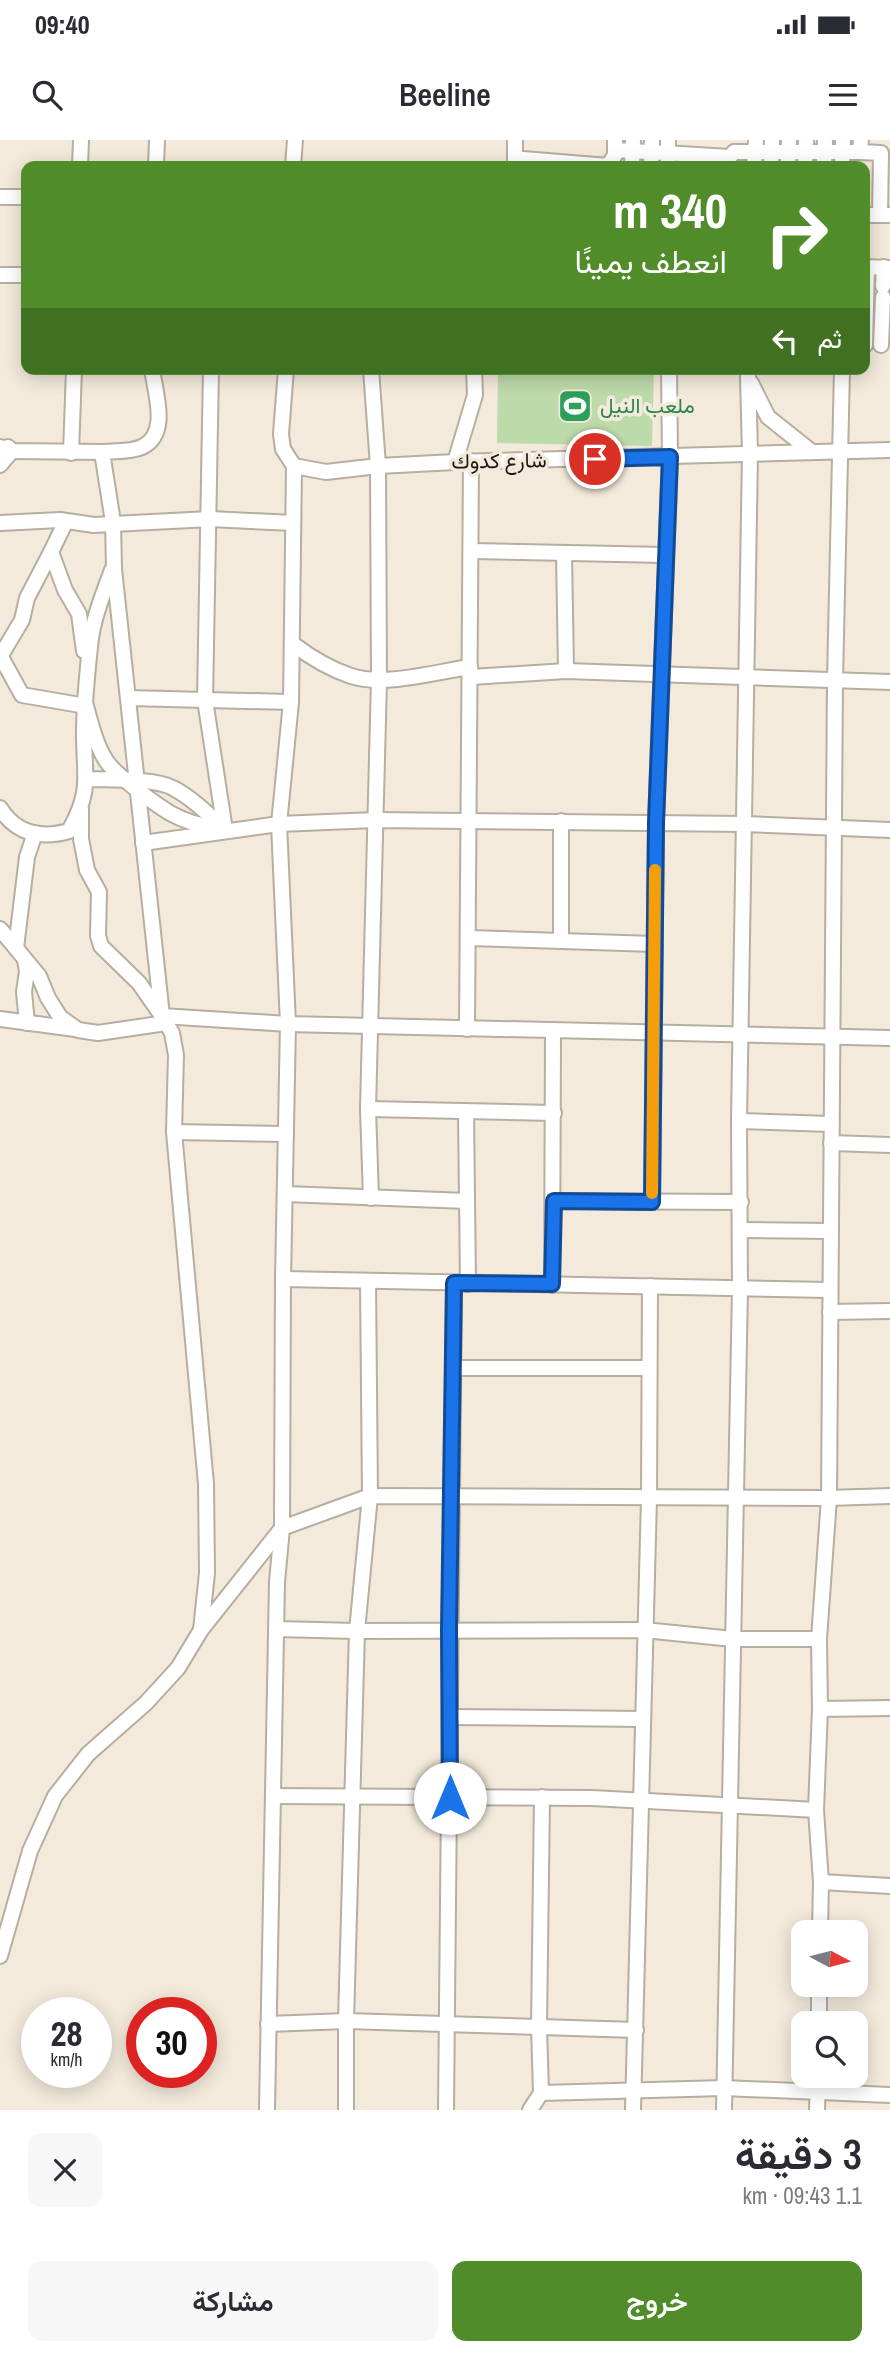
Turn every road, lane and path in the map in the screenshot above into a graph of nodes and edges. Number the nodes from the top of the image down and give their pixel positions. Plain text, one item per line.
1 (81, 140) edge
2 (157, 140) edge
3 (295, 140) edge
4 (515, 140) edge
5 (704, 140) edge
6 (730, 140) edge
7 (860, 146) edge
8 (881, 147) edge
9 (632, 152) edge
10 (615, 153) edge
11 (652, 153) edge
12 (668, 153) edge
13 (755, 153) edge
14 (772, 153) edge
15 (789, 153) edge
16 (805, 153) edge
17 (824, 153) edge
18 (842, 153) edge
19 (702, 156) junction
20 (80, 161) edge
21 (156, 161) edge
22 (293, 161) edge
23 (515, 161) edge
24 (725, 161) edge
25 (730, 161) edge
26 (730, 161) edge
27 (0, 197) edge
28 (21, 197) edge
29 (885, 215) edge
30 (887, 268) edge
31 (0, 275) edge
32 (21, 275) edge
33 (886, 345) edge
34 (74, 375) edge
35 (153, 375) edge
36 (211, 375) edge
37 (286, 375) edge
38 (371, 375) edge
39 (474, 375) edge
40 (669, 375) edge
41 (746, 375) edge
42 (747, 375) edge
43 (842, 375) edge
44 (0, 438) edge
45 (6, 449) edge
46 (890, 450) edge
47 (102, 452) junction
48 (812, 452) junction
49 (839, 452) junction
50 (71, 453) junction
51 (750, 453) junction
52 (670, 457) junction
53 (471, 461) junction
54 (455, 462) junction
55 (0, 465) edge
56 (294, 466) junction
57 (378, 466) junction
58 (209, 519) junction
59 (66, 522) junction
60 (113, 522) junction
61 (0, 523) edge
62 (293, 523) junction
63 (471, 551) junction
64 (51, 552) junction
65 (564, 553) junction
66 (665, 555) junction
67 (114, 565) junction
68 (293, 644) junction
69 (0, 656) edge
70 (470, 667) junction
71 (566, 671) junction
72 (660, 675) junction
73 (746, 678) junction
74 (379, 680) junction
75 (835, 680) junction
76 (87, 681) junction
77 (890, 682) edge
78 (128, 698) junction
79 (205, 700) junction
80 (291, 702) junction
81 (86, 706) junction
82 (87, 779) junction
83 (133, 783) junction
84 (0, 808) edge
85 (81, 809) junction
86 (375, 820) junction
87 (561, 821) junction
88 (470, 822) junction
89 (656, 823) junction
90 (279, 824) junction
91 (744, 824) junction
92 (834, 828) junction
93 (225, 830) junction
94 (890, 830) edge
95 (35, 833) junction
96 (143, 843) junction
97 (0, 929) edge
98 (469, 938) junction
99 (561, 941) junction
100 (654, 944) junction
101 (20, 953) junction
102 (0, 1019) edge
103 (164, 1019) junction
104 (27, 1023) junction
105 (288, 1024) junction
106 (370, 1026) junction
107 (467, 1029) junction
108 (78, 1030) junction
109 (553, 1032) junction
110 (653, 1034) junction
111 (742, 1035) junction
112 (832, 1036) junction
113 (890, 1038) edge
114 (368, 1109) junction
115 (466, 1111) junction
116 (554, 1113) junction
117 (739, 1121) junction
118 (831, 1124) junction
119 (174, 1132) junction
120 (286, 1134) junction
121 (831, 1143) junction
122 (890, 1145) edge
123 (285, 1194) junction
124 (371, 1198) junction
125 (467, 1200) junction
126 (554, 1201) junction
127 (652, 1202) junction
128 (741, 1202) junction
129 (741, 1230) junction
130 (831, 1231) junction
131 (283, 1279) junction
132 (368, 1281) junction
133 (461, 1283) junction
134 (552, 1284) junction
135 (650, 1286) junction
136 (740, 1289) junction
137 (830, 1290) junction
138 (890, 1311) edge
139 (830, 1312) junction
140 (453, 1367) junction
141 (648, 1368) junction
142 (453, 1495) junction
143 (370, 1496) junction
144 (890, 1496) edge
145 (649, 1498) junction
146 (737, 1498) junction
147 (829, 1498) junction
148 (282, 1528) junction
149 (276, 1629) junction
150 (449, 1629) junction
151 (201, 1630) junction
152 (644, 1630) junction
153 (357, 1631) junction
154 (733, 1639) junction
155 (820, 1639) junction
156 (890, 1708) edge
157 (820, 1709) junction
158 (450, 1717) junction
159 (643, 1719) junction
160 (273, 1796) junction
161 (542, 1797) junction
162 (352, 1798) junction
163 (450, 1798) junction
164 (640, 1800) junction
165 (729, 1805) junction
166 (816, 1810) junction
167 (821, 1882) junction
168 (890, 1886) edge
169 (820, 1920) edge
170 (0, 1956) edge
171 (346, 2021) junction
172 (268, 2024) junction
173 (448, 2026) junction
174 (539, 2028) junction
175 (636, 2030) junction
176 (724, 2088) junction
177 (818, 2088) edge
178 (633, 2089) junction
179 (818, 2092) junction
180 (541, 2093) junction
181 (890, 2095) edge
182 (267, 2110) edge
183 (346, 2110) edge
184 (446, 2110) edge
185 (530, 2110) edge
186 (633, 2110) edge
187 (724, 2110) edge
188 (817, 2110) edge

1 - 20 street
2 - 21 street
3 - 22 street
4 - 23 street
5 - 19 street
6 - 25 street
7 - 8 street
7 - 18 street
8 - 29 street
9 - 10 street
9 - 11 street
11 - 12 street
12 - 19 street
13 - 14 street
13 - 26 street
14 - 15 street
15 - 16 street
16 - 17 street
17 - 18 street
19 - 24 street
27 - 28 street
30 - 33 street
31 - 32 street
34 - 50 street
35 - 47 street
36 - 58 street
37 - 56 street
38 - 57 street
39 - 54 street
40 - 52 street
41 - 51 street
42 - 48 street
43 - 49 street
44 - 45 street
45 - 50 street
45 - 55 street
46 - 49 street, شارع كدوك
47 - 50 street
47 - 60 street
48 - 49 street, شارع كدوك
48 - 51 street, شارع كدوك
49 - 75 street
51 - 52 street, شارع كدوك
51 - 73 street
52 - 53 street, شارع كدوك
52 - 66 street
53 - 54 street, شارع كدوك
53 - 63 street
54 - 57 street, شارع كدوك
56 - 57 street, شارع كدوك
56 - 62 street
57 - 74 street
58 - 60 street
58 - 62 street
58 - 79 street
59 - 60 street
59 - 61 street
59 - 64 street
60 - 67 street
62 - 68 street
63 - 65 street
63 - 70 street
64 - 69 street
64 - 76 street
65 - 66 street
65 - 71 street
66 - 72 street
67 - 76 street
67 - 78 street
68 - 74 street
68 - 80 street
69 - 81 street
70 - 71 street
70 - 74 street
70 - 88 street
71 - 72 street
72 - 73 street
72 - 89 street
73 - 75 street
73 - 91 street
74 - 86 street
75 - 77 street
75 - 92 street
76 - 81 street
78 - 79 street
78 - 83 street
79 - 80 street
79 - 93 street
80 - 90 street
81 - 82 street
81 - 83 street
82 - 83 street
82 - 85 street
83 - 93 street
83 - 93 street
83 - 96 street
84 - 95 street
85 - 95 street
85 - 103 street
86 - 88 street
86 - 90 street
86 - 106 street
87 - 88 street
87 - 89 street
87 - 99 street
88 - 98 street
89 - 91 street
89 - 100 street
90 - 93 street
90 - 105 street
91 - 92 street
91 - 111 street
92 - 94 street
92 - 112 street
93 - 96 street
95 - 101 street
96 - 103 street
97 - 101 street
98 - 99 street
98 - 107 street
99 - 100 street
100 - 110 street
101 - 104 street
101 - 108 street
102 - 104 street
103 - 105 street
103 - 108 street
103 - 119 street
104 - 108 street
105 - 106 street
105 - 120 street
106 - 107 street
106 - 114 street
107 - 109 street
109 - 110 street
109 - 116 street
110 - 111 street
110 - 127 street
111 - 112 street
111 - 117 street
112 - 113 street
112 - 118 street
114 - 115 street
114 - 124 street
115 - 116 street
115 - 125 street
116 - 126 street
117 - 118 street
117 - 128 street
118 - 121 street
119 - 120 street
119 - 151 street
120 - 123 street
121 - 122 street
121 - 130 street
123 - 124 street
123 - 131 street
124 - 125 street
125 - 133 street
126 - 127 street
126 - 134 street
127 - 128 street
128 - 129 street
129 - 130 street
129 - 136 street
130 - 137 street
131 - 132 street
131 - 148 street
132 - 133 street
132 - 143 street
133 - 134 street
133 - 140 street
134 - 135 street
135 - 136 street
135 - 141 street
136 - 137 street
136 - 146 street
137 - 139 street
138 - 139 street
139 - 147 street
140 - 141 street
140 - 142 street
141 - 145 street
142 - 143 street
142 - 145 street
142 - 150 street
143 - 148 street
143 - 153 street
144 - 147 street
145 - 146 street
145 - 152 street
146 - 147 street
146 - 154 street
147 - 155 street
148 - 149 street
148 - 151 street
149 - 153 street
149 - 160 street
150 - 152 street
150 - 153 street
150 - 158 street
151 - 170 street
152 - 154 street
152 - 159 street
153 - 162 street
154 - 155 street
154 - 165 street
155 - 157 street
156 - 157 street
157 - 166 street
158 - 159 street
158 - 163 street
159 - 164 street
160 - 162 street
160 - 172 street
161 - 163 street
161 - 164 street
161 - 174 street
162 - 163 street
162 - 171 street
163 - 173 street
164 - 165 street
164 - 175 street
165 - 166 street
165 - 176 street
166 - 167 street
167 - 168 street
167 - 169 street
171 - 172 street
171 - 173 street
171 - 183 street
172 - 182 street
173 - 174 street
173 - 184 street
174 - 175 street
174 - 180 street
175 - 178 street
176 - 178 street
176 - 179 street
176 - 187 street
177 - 179 street
178 - 180 street
178 - 186 street
179 - 181 street
179 - 188 street
180 - 185 street

